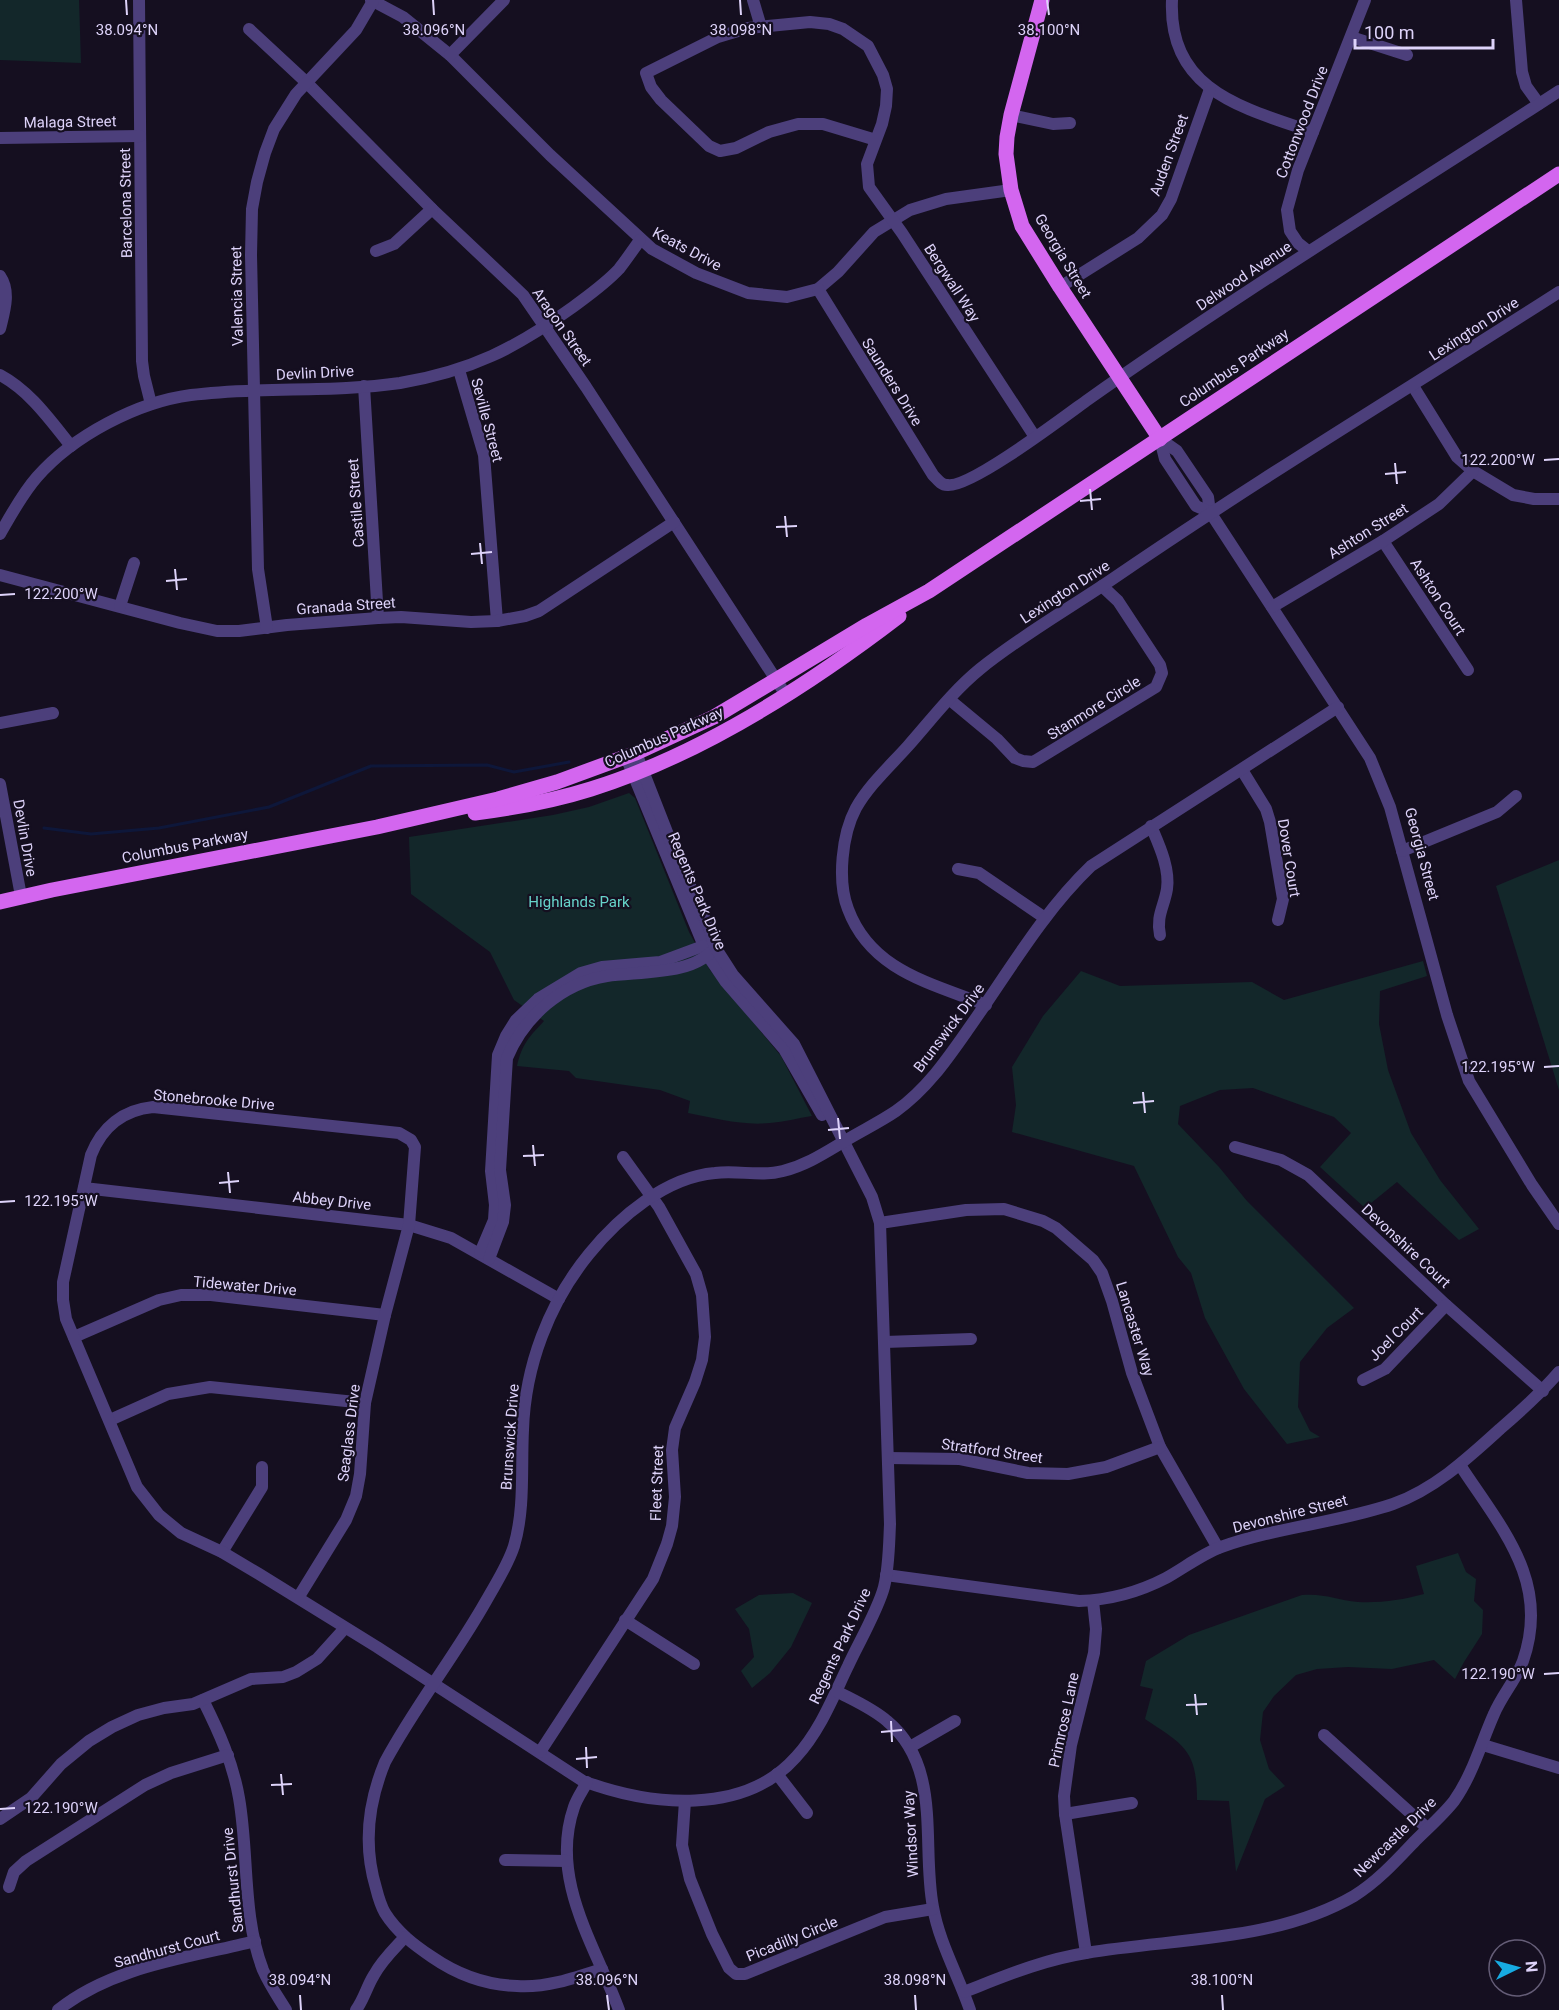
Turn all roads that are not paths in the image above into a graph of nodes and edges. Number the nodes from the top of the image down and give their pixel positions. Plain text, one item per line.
1 (139, 0) edge
2 (504, 0) edge
3 (753, 0) edge
4 (1042, 0) edge
5 (1172, 0) edge
6 (1365, 0) edge
7 (1516, 0) edge
8 (372, 1) edge
9 (761, 27) junction
10 (249, 29) dead end
11 (1351, 37) junction
12 (450, 54) junction
13 (1407, 56) dead end
14 (306, 82) junction
15 (1209, 88) junction
16 (1559, 91) edge
17 (1539, 104) junction
18 (1011, 115) junction
19 (1070, 123) dead end
20 (1313, 132) junction
21 (140, 136) junction
22 (0, 138) edge
23 (876, 140) junction
24 (1559, 174) edge
25 (1011, 190) junction
26 (432, 209) junction
27 (892, 220) junction
28 (640, 240) junction
29 (376, 251) dead end
30 (1308, 251) junction
31 (0, 276) edge
32 (1060, 287) junction
33 (818, 289) junction
34 (1559, 292) edge
35 (546, 327) junction
36 (0, 329) edge
37 (459, 370) junction
38 (0, 375) edge
39 (1120, 377) junction
40 (364, 386) junction
41 (1413, 386) junction
42 (253, 392) junction
43 (151, 404) junction
44 (1035, 437) junction
45 (1160, 439) junction
46 (71, 446) junction
47 (1473, 471) junction
48 (947, 485) joint
49 (1559, 499) edge
50 (1210, 512) junction
51 (674, 522) junction
52 (0, 534) edge
53 (1383, 541) junction
54 (134, 563) dead end
55 (0, 575) edge
56 (1102, 586) junction
57 (928, 591) junction
58 (120, 606) junction
59 (1272, 607) junction
60 (378, 618) junction
61 (497, 621) junction
62 (267, 628) junction
63 (1468, 670) dead end
64 (778, 680) junction
65 (786, 694) junction
66 (950, 700) junction
67 (1338, 707) junction
68 (53, 713) dead end
69 (0, 723) edge
70 (631, 755) junction
71 (1242, 770) junction
72 (637, 772) junction
73 (0, 784) edge
74 (1516, 796) dead end
75 (1151, 826) junction
76 (377, 827) junction
77 (1402, 851) junction
78 (958, 869) dead end
79 (21, 896) junction
80 (0, 902) edge
81 (1045, 918) junction
82 (1278, 920) dead end
83 (1160, 935) dead end
84 (709, 950) junction
85 (986, 1005) junction
86 (843, 1142) junction
87 (1235, 1147) dead end
88 (623, 1157) dead end
89 (84, 1188) junction
90 (652, 1197) junction
91 (880, 1224) junction
92 (1559, 1224) edge
93 (409, 1225) junction
94 (484, 1256) junction
95 (559, 1299) junction
96 (1446, 1305) junction
97 (385, 1315) junction
98 (74, 1337) junction
99 (971, 1339) dead end
100 (885, 1342) junction
101 (1559, 1372) edge
102 (1363, 1380) dead end
103 (1543, 1391) junction
104 (365, 1403) junction
105 (110, 1420) junction
106 (1160, 1448) junction
107 (888, 1458) junction
108 (1460, 1465) junction
109 (262, 1467) dead end
110 (1218, 1548) junction
111 (222, 1552) junction
112 (886, 1575) junction
113 (298, 1598) junction
114 (1093, 1601) junction
115 (625, 1620) junction
116 (345, 1628) junction
117 (694, 1664) dead end
118 (434, 1684) junction
119 (836, 1691) junction
120 (203, 1700) junction
121 (955, 1721) dead end
122 (1324, 1735) dead end
123 (1483, 1745) junction
124 (910, 1747) junction
125 (540, 1752) junction
126 (228, 1755) junction
127 (1559, 1768) edge
128 (777, 1774) junction
129 (587, 1782) junction
130 (685, 1801) junction
131 (1132, 1803) dead end
132 (807, 1813) dead end
133 (1065, 1814) junction
134 (0, 1819) edge
135 (1427, 1828) junction
136 (506, 1860) dead end
137 (567, 1860) junction
138 (9, 1887) dead end
139 (933, 1909) junction
140 (405, 1937) junction
141 (255, 1941) junction
142 (1086, 1953) junction
143 (602, 1969) junction
144 (964, 1992) junction
145 (58, 2010) edge
146 (286, 2010) edge
147 (356, 2010) edge
148 (619, 2010) edge
149 (970, 2010) edge

1 - 21 street, Barcelona Street
2 - 12 street
3 - 9 street
4 - 18 main road, Georgia Street
5 - 15 street
6 - 11 street, Cottonwood Drive
7 - 17 street
8 - 12 street, Keats Drive
8 - 14 street, Valencia Street
9 - 23 street, Bergwall Way
9 - 23 street, Bergwall Way
10 - 14 street, Aragon Street
11 - 13 street
11 - 20 street, Cottonwood Drive
12 - 28 street, Keats Drive
14 - 26 street, Aragon Street
14 - 42 street, Valencia Street
15 - 20 street
15 - 32 street, Auden Street
16 - 17 street, Delwood Avenue
17 - 30 street, Delwood Avenue
18 - 19 street
18 - 25 main road, Georgia Street
20 - 30 street, Cottonwood Drive
21 - 22 street, Malaga Street
21 - 43 street, Barcelona Street
23 - 27 street, Bergwall Way
24 - 45 main road, Columbus Parkway
25 - 27 street, Keats Drive
25 - 32 main road, Georgia Street
26 - 29 street
26 - 35 street, Aragon Street
27 - 33 street, Keats Drive
27 - 44 street, Bergwall Way
28 - 33 street, Keats Drive
28 - 35 street, Devlin Drive
30 - 39 street, Delwood Avenue
31 - 36 street
32 - 39 main road, Georgia Street
33 - 48 street, Saunders Drive
34 - 41 street, Lexington Drive
35 - 37 street, Devlin Drive
35 - 51 street, Aragon Street
37 - 40 street, Devlin Drive
37 - 61 street, Seville Street
38 - 46 street
39 - 44 street, Delwood Avenue
39 - 45 main road, Georgia Street
40 - 42 street, Devlin Drive
40 - 60 street, Castile Street
41 - 47 street
41 - 50 street, Lexington Drive
42 - 43 street, Devlin Drive
42 - 62 street, Valencia Street
43 - 46 street, Devlin Drive
44 - 48 street, Delwood Avenue
45 - 50 street, Georgia Street
45 - 57 main road, Columbus Parkway
46 - 52 street, Devlin Drive
47 - 49 street
47 - 53 street, Ashton Street
50 - 56 street, Lexington Drive
50 - 59 street, Georgia Street
51 - 61 street, Granada Street
51 - 64 street, Aragon Street
53 - 59 street, Ashton Street
53 - 63 street, Ashton Court
54 - 58 street
55 - 58 street, Granada Street
56 - 66 street, Lexington Drive
56 - 66 street, Stanmore Circle
57 - 64 main road, Columbus Parkway
57 - 65 main road, Columbus Parkway
58 - 62 street, Granada Street
59 - 67 street, Georgia Street
60 - 61 street, Granada Street
60 - 62 street, Granada Street
64 - 65 street, Aragon Street
64 - 70 main road, Columbus Parkway
65 - 72 main road, Columbus Parkway
66 - 85 street, Lexington Drive
67 - 71 street, Brunswick Drive
67 - 77 street, Georgia Street
68 - 69 street
70 - 72 street, Regents Park Drive
70 - 76 main road, Columbus Parkway
71 - 75 street, Brunswick Drive
71 - 82 street, Dover Court
72 - 76 main road, Columbus Parkway
72 - 84 street, Regents Park Drive
73 - 79 street, Devlin Drive
74 - 77 street
75 - 81 street, Brunswick Drive
75 - 83 street
76 - 79 main road, Columbus Parkway
77 - 92 street, Georgia Street
78 - 81 street
79 - 80 main road, Columbus Parkway
81 - 85 street, Brunswick Drive
84 - 86 street, Regents Park Drive
84 - 94 street
85 - 86 street, Brunswick Drive
86 - 90 street, Brunswick Drive
86 - 91 street, Regents Park Drive
87 - 96 street, Devonshire Court
88 - 90 street, Fleet Street
89 - 93 street, Abbey Drive
89 - 93 street, Stonebrooke Drive
89 - 98 street, Stonebrooke Drive
90 - 95 street, Brunswick Drive
90 - 115 street, Fleet Street
91 - 100 street, Regents Park Drive
91 - 106 street, Lancaster Way
93 - 94 street, Abbey Drive
93 - 97 street, Seaglass Drive
94 - 95 street, Abbey Drive
95 - 118 street, Brunswick Drive
96 - 102 street, Joel Court
96 - 103 street, Devonshire Court
97 - 98 street, Tidewater Drive
97 - 104 street, Seaglass Drive
98 - 105 street, Stonebrooke Drive
99 - 100 street
100 - 107 street, Regents Park Drive
101 - 103 street, Devonshire Street
103 - 108 street, Devonshire Street
104 - 105 street
104 - 113 street, Seaglass Drive
105 - 111 street, Stonebrooke Drive
106 - 107 street, Stratford Street
106 - 110 street, Lancaster Way
107 - 112 street, Regents Park Drive
108 - 110 street, Devonshire Street
108 - 123 street, Newcastle Drive
109 - 111 street
110 - 114 street, Devonshire Street
111 - 113 street, Stonebrooke Drive
112 - 114 street, Devonshire Street
112 - 119 street, Regents Park Drive
113 - 116 street, Stonebrooke Drive
114 - 133 street, Primrose Lane
115 - 117 street
115 - 125 street, Fleet Street
116 - 118 street, Regents Park Drive
116 - 120 street
118 - 125 street, Regents Park Drive
118 - 140 street, Brunswick Drive
119 - 124 street, Windsor Way
119 - 128 street, Regents Park Drive
120 - 126 street, Sandhurst Drive
120 - 134 street
121 - 124 street
122 - 135 street
123 - 127 street
123 - 135 street, Newcastle Drive
124 - 139 street, Windsor Way
125 - 129 street, Regents Park Drive
126 - 138 street
126 - 141 street, Sandhurst Drive
128 - 130 street, Regents Park Drive
128 - 132 street
129 - 130 street, Regents Park Drive
129 - 137 street
130 - 139 street, Picadilly Circle
131 - 133 street
133 - 142 street, Primrose Lane
135 - 142 street, Newcastle Drive
136 - 137 street
137 - 143 street
139 - 144 street, Windsor Way
140 - 143 street, Brunswick Drive
140 - 147 street
141 - 145 street, Sandhurst Court
141 - 146 street, Sandhurst Drive
142 - 144 street, Newcastle Drive
143 - 148 street
144 - 149 street, Windsor Way

